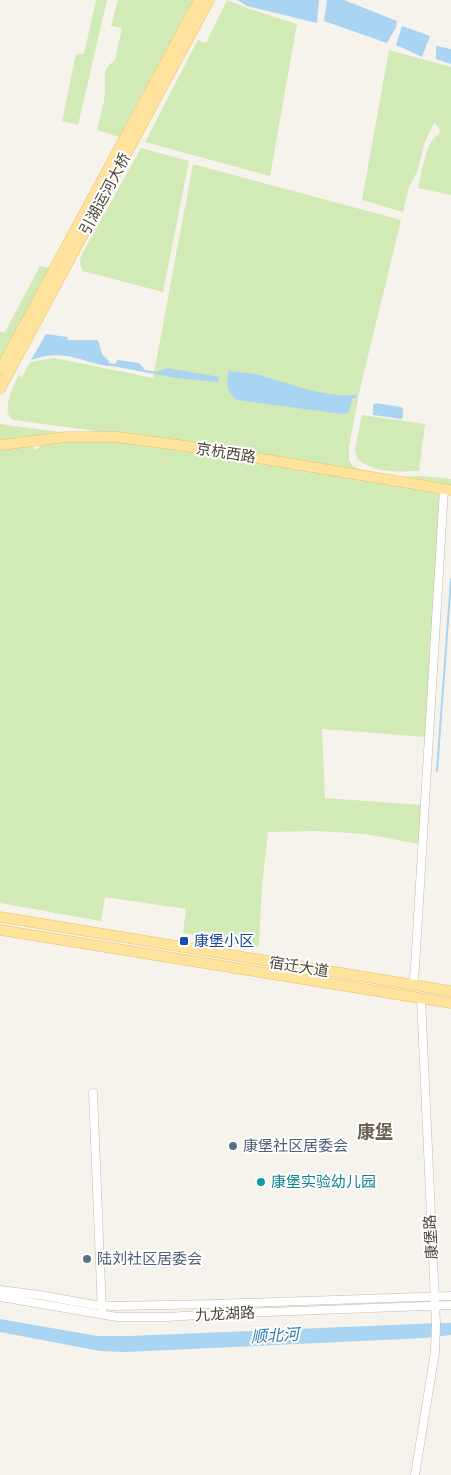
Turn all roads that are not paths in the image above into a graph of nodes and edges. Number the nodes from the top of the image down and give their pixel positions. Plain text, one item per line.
1 (199, 0) edge
2 (209, 0) edge
3 (0, 370) edge
4 (0, 389) edge
5 (0, 445) edge
6 (448, 489) edge
7 (0, 917) edge
8 (0, 930) edge
9 (413, 985) junction
10 (451, 991) edge
11 (421, 998) junction
12 (451, 1003) edge
13 (93, 1093) dead end
14 (0, 1290) edge
15 (434, 1296) junction
16 (451, 1296) edge
17 (0, 1297) edge
18 (435, 1305) junction
19 (451, 1305) edge
20 (102, 1306) junction
21 (102, 1315) junction
22 (415, 1475) edge

1 - 3 main road, 引湖运河大桥
2 - 4 main road, 引湖运河大桥
5 - 6 main road, 京杭西路
6 - 9 street
7 - 9 main road, 宿迁大道
8 - 11 main road, 宿迁大道
9 - 10 main road, 宿迁大道
11 - 12 main road, 宿迁大道
11 - 15 street, 康堡路
13 - 20 street
14 - 20 street, 九龙湖路
15 - 16 street, 九龙湖路
15 - 18 street, 康堡路
15 - 20 street, 九龙湖路
17 - 21 street, 九龙湖路
18 - 19 street, 九龙湖路
18 - 21 street, 九龙湖路
18 - 22 street, 康堡路
20 - 21 street

